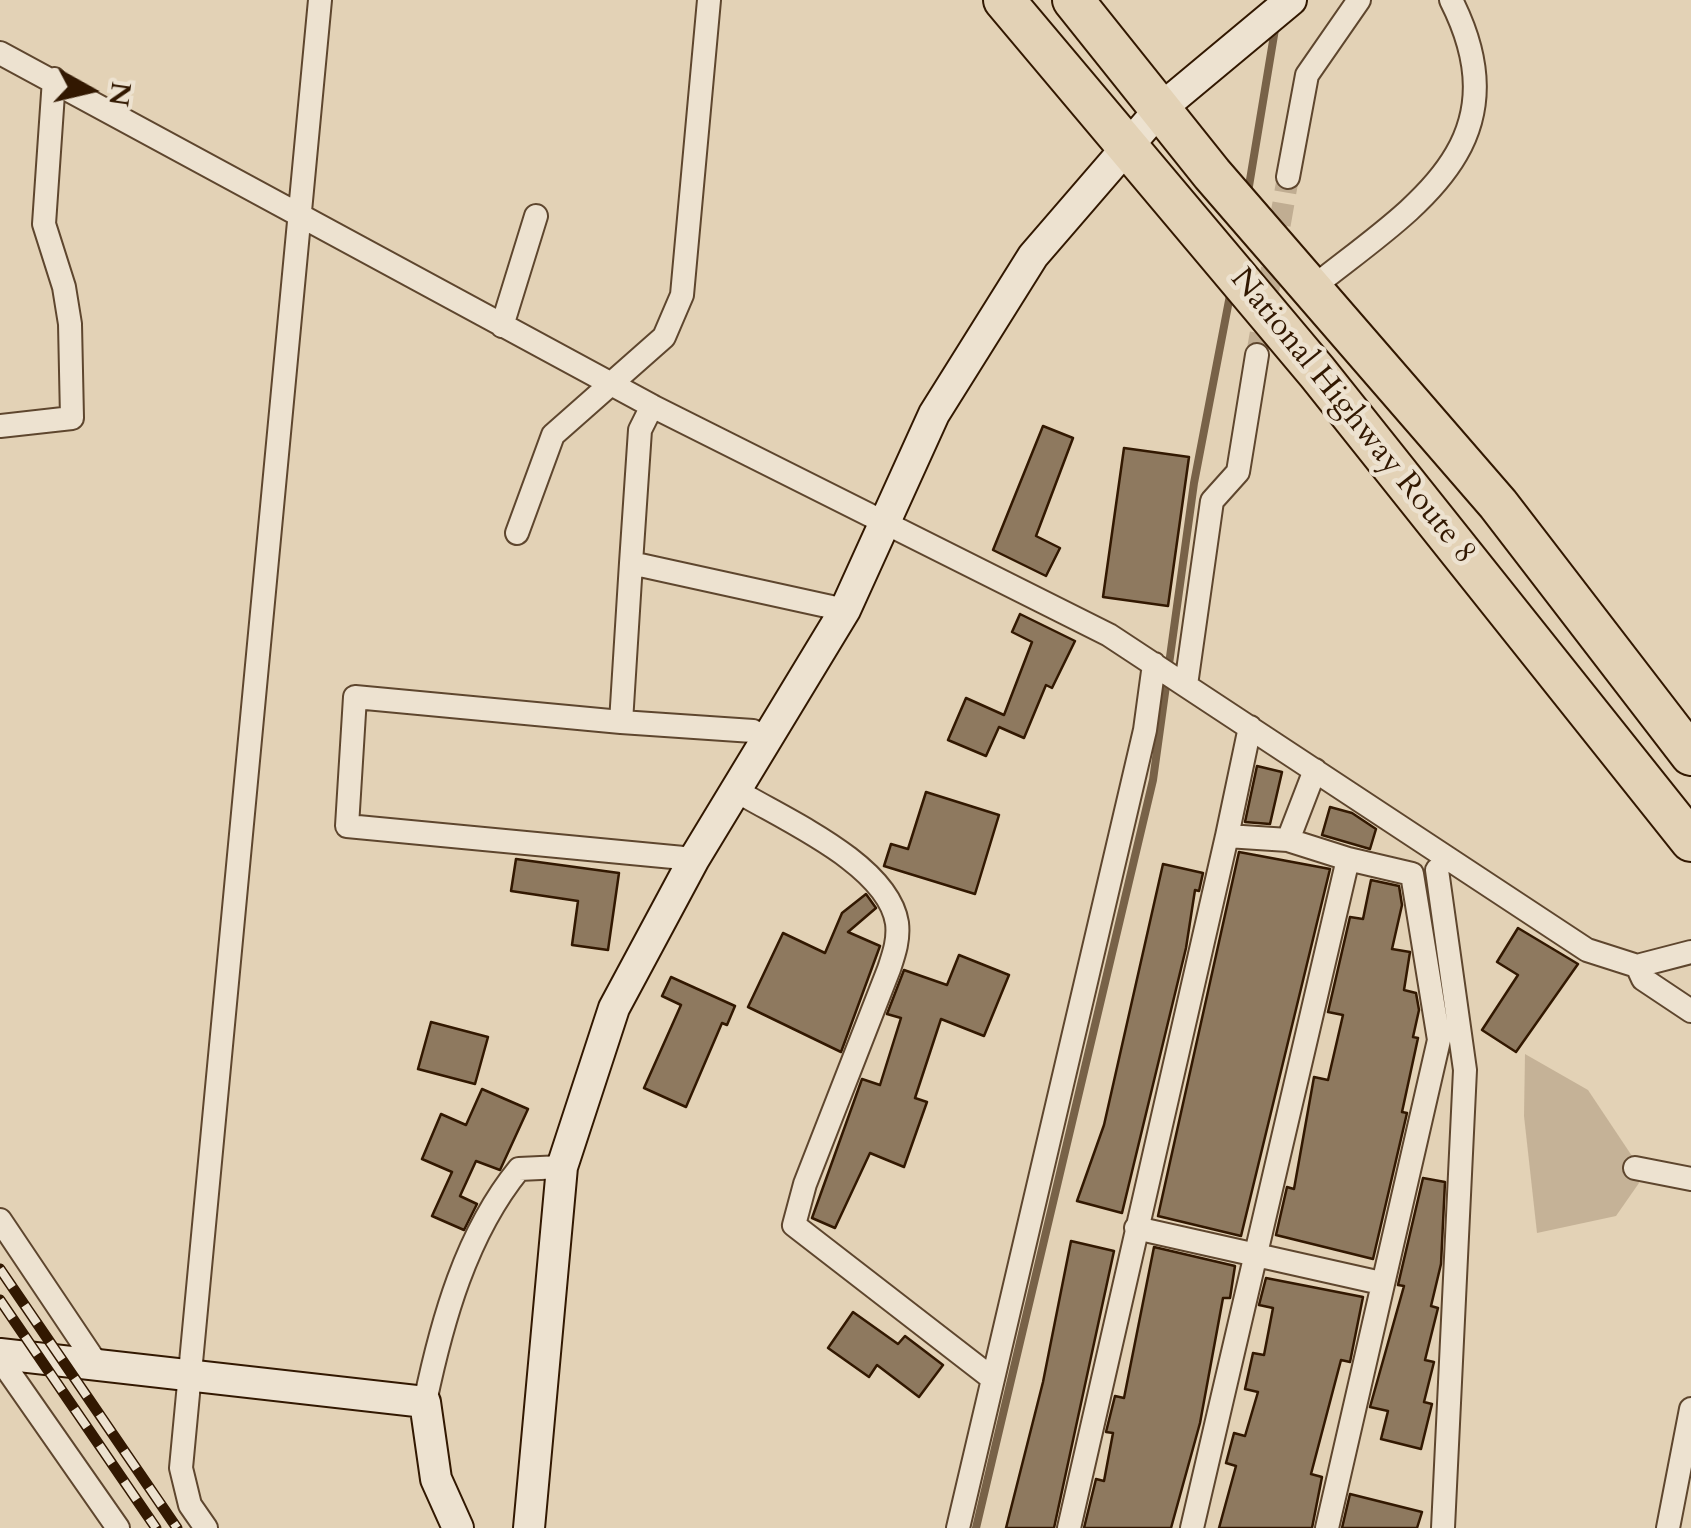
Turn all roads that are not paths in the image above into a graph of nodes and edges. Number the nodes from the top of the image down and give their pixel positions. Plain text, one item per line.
1 (320, 0) edge
2 (710, 0) edge
3 (1004, 0) edge
4 (1073, 0) edge
5 (1292, 0) edge
6 (1359, 0) edge
7 (1452, 0) edge
8 (0, 53) edge
9 (54, 79) junction
10 (1159, 110) junction
11 (1128, 146) junction
12 (1288, 177) tunnel mouth
13 (298, 215) junction
14 (536, 216) dead end
15 (1312, 288) junction
16 (502, 326) junction
17 (1257, 355) tunnel mouth
18 (614, 384) junction
19 (652, 406) junction
20 (0, 426) edge
21 (883, 522) junction
22 (517, 533) dead end
23 (631, 562) junction
24 (845, 610) junction
25 (1154, 664) junction
26 (1186, 684) junction
27 (621, 722) junction
28 (1250, 727) junction
29 (769, 739) junction
30 (1691, 755) edge
31 (1315, 770) junction
32 (736, 791) junction
33 (1227, 836) junction
34 (1288, 840) junction
35 (1691, 841) edge
36 (694, 859) junction
37 (1348, 859) junction
38 (1437, 870) dead end
39 (1691, 952) edge
40 (1637, 966) junction
41 (1691, 1011) edge
42 (562, 1167) junction
43 (1635, 1168) dead end
44 (1691, 1179) edge
45 (0, 1220) edge
46 (1136, 1228) junction
47 (1256, 1255) junction
48 (1381, 1284) junction
49 (0, 1357) edge
50 (96, 1363) junction
51 (189, 1372) junction
52 (994, 1379) junction
53 (425, 1402) junction
54 (1691, 1409) edge
55 (118, 1528) edge
56 (206, 1528) edge
57 (458, 1528) edge
58 (530, 1528) edge
59 (958, 1528) edge
60 (1070, 1528) edge
61 (1192, 1528) edge
62 (1327, 1528) edge
63 (1443, 1528) edge
64 (1668, 1528) edge

1 - 13 street
2 - 18 street
3 - 11 highway, National Highway Route 8
4 - 10 highway, National Highway Route 8
5 - 10 street
6 - 12 street
7 - 15 street
8 - 9 street
9 - 13 street
9 - 20 street
10 - 11 street
10 - 15 highway, National Highway Route 8
11 - 21 street
11 - 35 highway, National Highway Route 8
13 - 16 street
13 - 51 street
14 - 16 street
15 - 30 highway, National Highway Route 8
16 - 18 street
17 - 26 street
18 - 19 street
18 - 22 street
19 - 21 street
19 - 23 street
21 - 24 street
21 - 25 street
23 - 24 street
23 - 27 street
24 - 29 street
25 - 26 street
25 - 52 street
26 - 28 street
27 - 29 street
27 - 36 street
28 - 31 street
28 - 33 street
29 - 32 street
31 - 34 street
31 - 40 street
32 - 36 street
32 - 52 street
33 - 34 street
33 - 46 street
34 - 37 street
36 - 42 street
37 - 47 street
37 - 48 street
38 - 63 street
39 - 40 street
40 - 41 street
42 - 53 street
42 - 58 street
43 - 44 street
45 - 50 street
46 - 47 street
46 - 60 street
47 - 48 street
47 - 61 street
48 - 62 street
49 - 50 street
49 - 55 street
50 - 51 street
51 - 53 street
51 - 56 street
52 - 59 street
53 - 57 street
54 - 64 street

